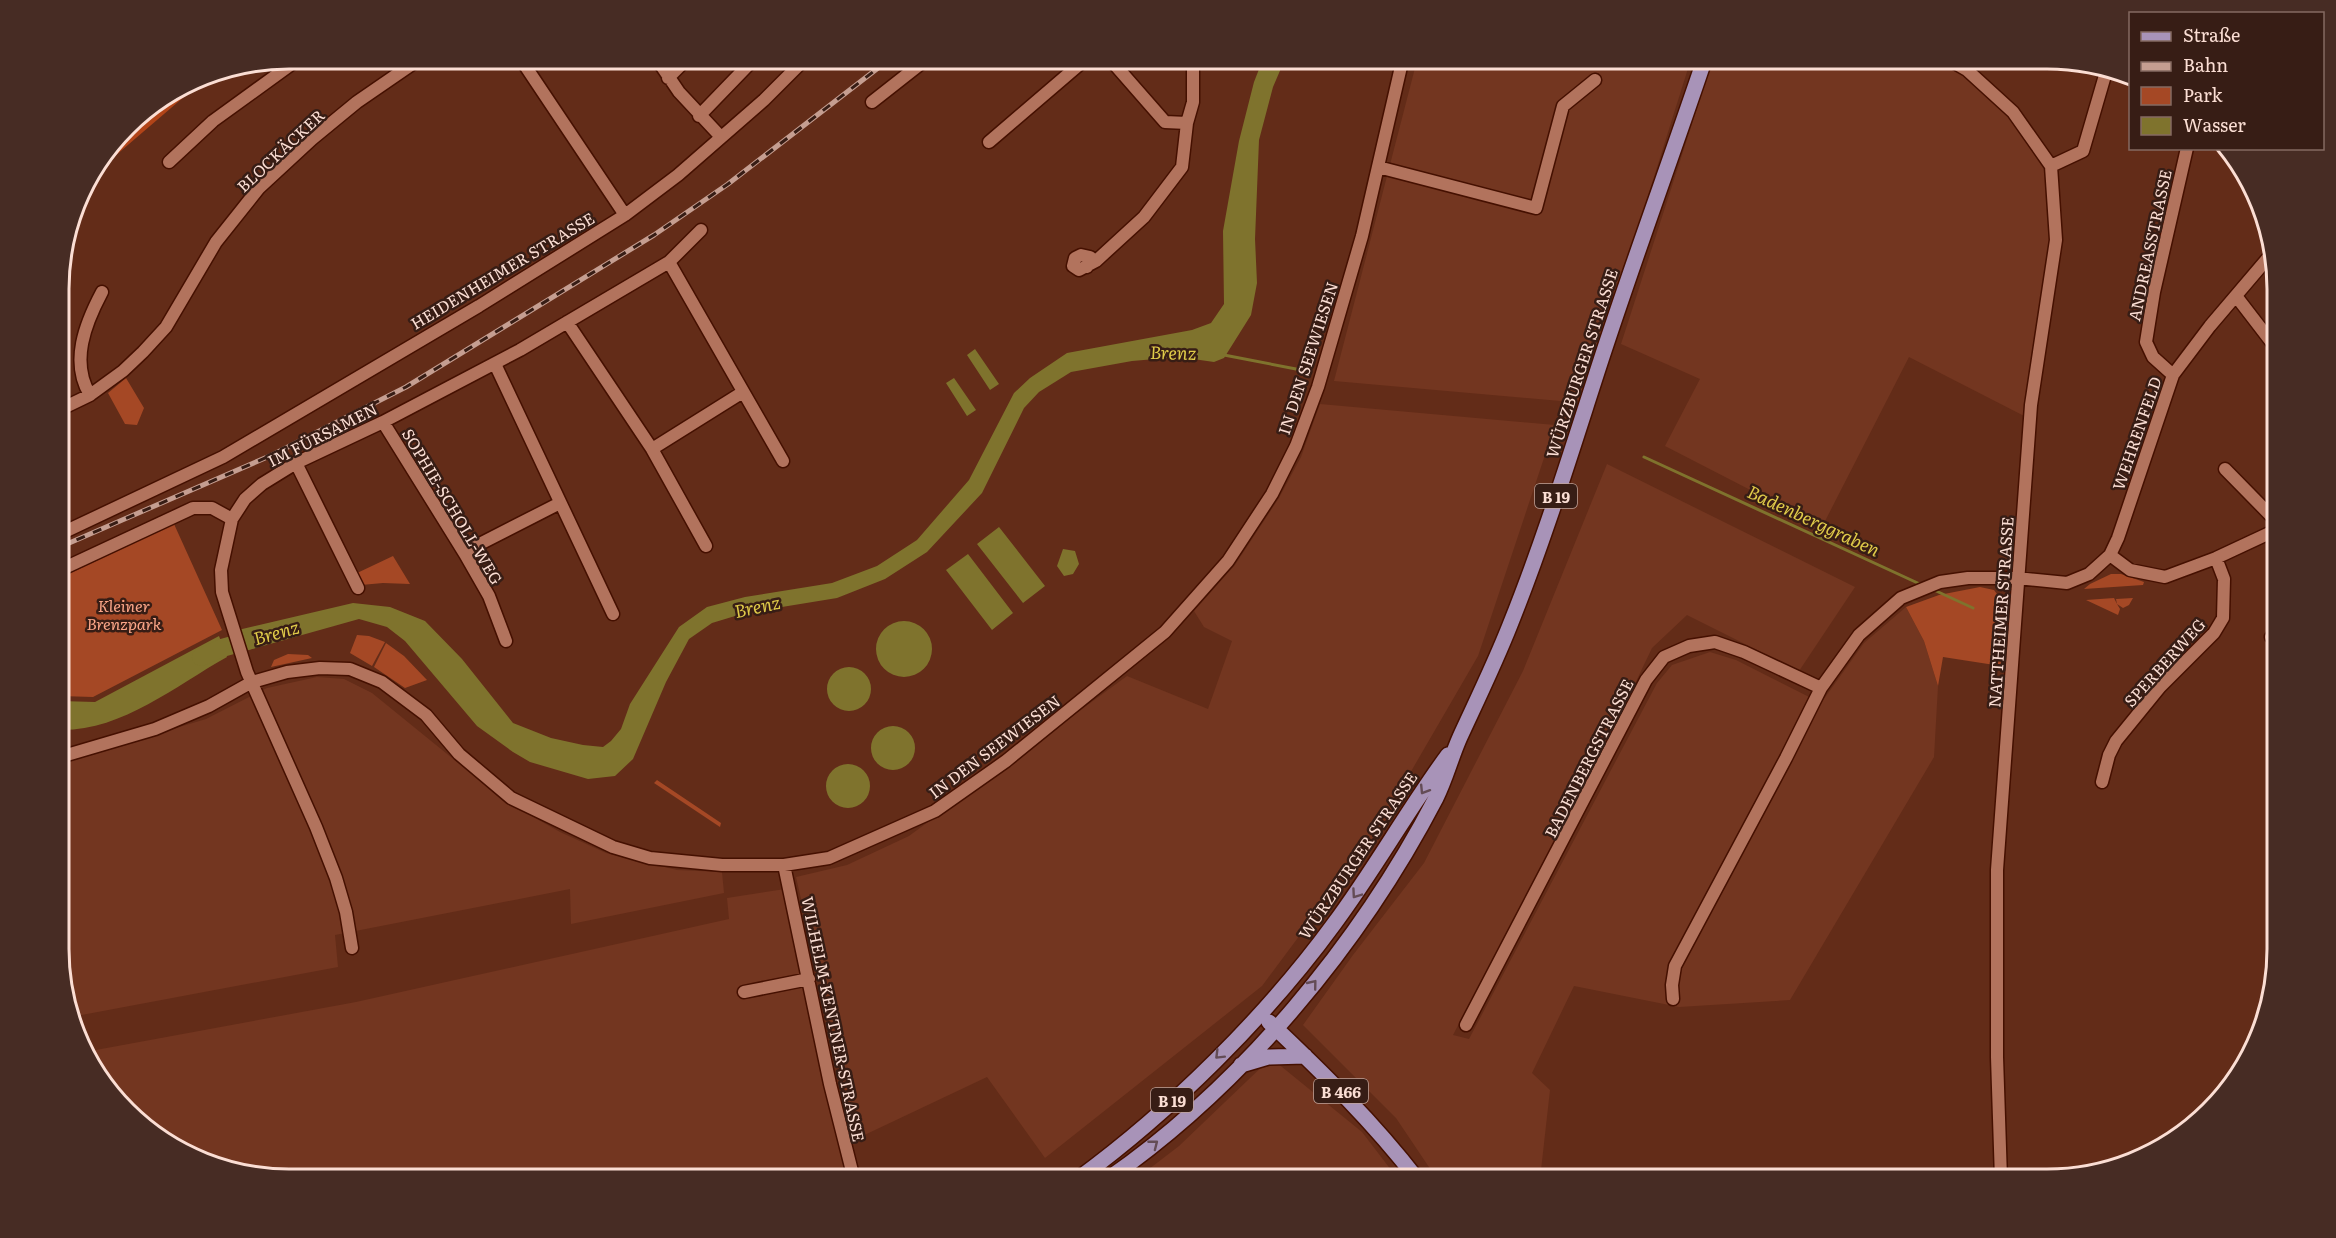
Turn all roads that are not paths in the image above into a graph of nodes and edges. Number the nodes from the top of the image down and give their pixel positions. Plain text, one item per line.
1 (285, 69) edge
2 (405, 69) edge
3 (527, 69) edge
4 (663, 69) edge
5 (677, 69) edge
6 (744, 69) edge
7 (794, 69) edge
8 (914, 69) edge
9 (1074, 69) edge
10 (1119, 69) edge
11 (1193, 69) edge
12 (1400, 69) edge
13 (1700, 69) edge
14 (1965, 69) edge
15 (2105, 76) edge
16 (668, 78) junction
17 (1595, 80) dead end
18 (872, 102) dead end
19 (699, 116) junction
20 (1187, 123) junction
21 (721, 137) junction
22 (989, 142) dead end
23 (2187, 150) edge
24 (169, 162) dead end
25 (2051, 166) junction
26 (1378, 167) junction
27 (625, 215) junction
28 (701, 230) dead end
29 (2265, 261) edge
30 (669, 262) junction
31 (1087, 267) dead end
32 (102, 292) dead end
33 (2236, 296) junction
34 (567, 322) junction
35 (2267, 336) edge
36 (495, 363) junction
37 (2173, 375) junction
38 (743, 392) junction
39 (90, 395) junction
40 (69, 406) edge
41 (383, 422) junction
42 (652, 450) junction
43 (783, 461) dead end
44 (296, 463) junction
45 (2225, 469) dead end
46 (560, 503) junction
47 (2267, 512) edge
48 (232, 519) junction
49 (69, 530) edge
50 (2267, 535) edge
51 (706, 546) dead end
52 (464, 552) junction
53 (2110, 555) junction
54 (2216, 558) junction
55 (69, 566) edge
56 (2017, 578) junction
57 (358, 588) dead end
58 (613, 614) dead end
59 (506, 641) dead end
60 (252, 682) junction
61 (1821, 688) junction
62 (1458, 742) junction
63 (69, 754) edge
64 (2102, 782) dead end
65 (784, 865) junction
66 (352, 948) dead end
67 (809, 979) junction
68 (744, 992) dead end
69 (1673, 999) dead end
70 (1260, 1014) junction
71 (1466, 1025) dead end
72 (1275, 1028) junction
73 (1305, 1056) junction
74 (1241, 1065) junction
75 (851, 1169) edge
76 (1090, 1169) edge
77 (1121, 1169) edge
78 (1409, 1169) edge
79 (2001, 1169) edge

1 - 24 street
2 - 39 street, BLOCKÄCKER
3 - 27 street
4 - 16 street
5 - 16 street
6 - 19 street
7 - 21 street, HEIDENHEIMER STRASSE
8 - 18 street
9 - 22 street
10 - 20 street
11 - 20 street
12 - 26 street, IN DEN SEEWIESEN
13 - 62 main road, WÜRZBURGER STRASSE / B 19
14 - 25 street
15 - 25 street
16 - 19 street
17 - 26 street
19 - 21 street
20 - 31 street
21 - 27 street, HEIDENHEIMER STRASSE
23 - 37 street, ANDREASSTRASSE
25 - 56 street, NATTHEIMER STRASSE
26 - 65 street, IN DEN SEEWIESEN
27 - 49 street, HEIDENHEIMER STRASSE
28 - 30 street, IM FÜRSAMEN
29 - 33 street, WEHRENFELD
30 - 34 street, IM FÜRSAMEN
30 - 38 street
32 - 39 street
33 - 35 street
33 - 37 street, WEHRENFELD
34 - 36 street, IM FÜRSAMEN
34 - 42 street
36 - 41 street, IM FÜRSAMEN
36 - 46 street
37 - 53 street, WEHRENFELD
38 - 42 street
38 - 43 street
39 - 40 street, BLOCKÄCKER
41 - 44 street, IM FÜRSAMEN
41 - 52 street, SOPHIE-SCHOLL-WEG
42 - 51 street
44 - 48 street, IM FÜRSAMEN
44 - 57 street
45 - 47 street
46 - 52 street
46 - 58 street
48 - 55 street
48 - 60 street, IM FÜRSAMEN
50 - 54 street
52 - 59 street, SOPHIE-SCHOLL-WEG
53 - 54 street
53 - 56 street, WEHRENFELD
54 - 64 street, SPERBERWEG
56 - 61 street
56 - 79 street, NATTHEIMER STRASSE
60 - 63 street, IN DEN SEEWIESEN
60 - 65 street, IN DEN SEEWIESEN
60 - 66 street, IM FÜRSAMEN
61 - 69 street
61 - 71 street, BADENBERGSTRASSE
62 -> 70 main road, WÜRZBURGER STRASSE / B 19
72 -> 62 main road, WÜRZBURGER STRASSE / B 19
65 - 67 street, WILHELM-KENTNER-STRASSE
67 - 68 street
67 - 75 street, WILHELM-KENTNER-STRASSE
70 - 72 main road, B 466
70 -> 76 main road, B 19
72 - 73 main road, B 466
72 - 74 main road, B 19
73 - 74 main road, B 19
73 - 78 main road, B 466
77 -> 74 main road, B 19

